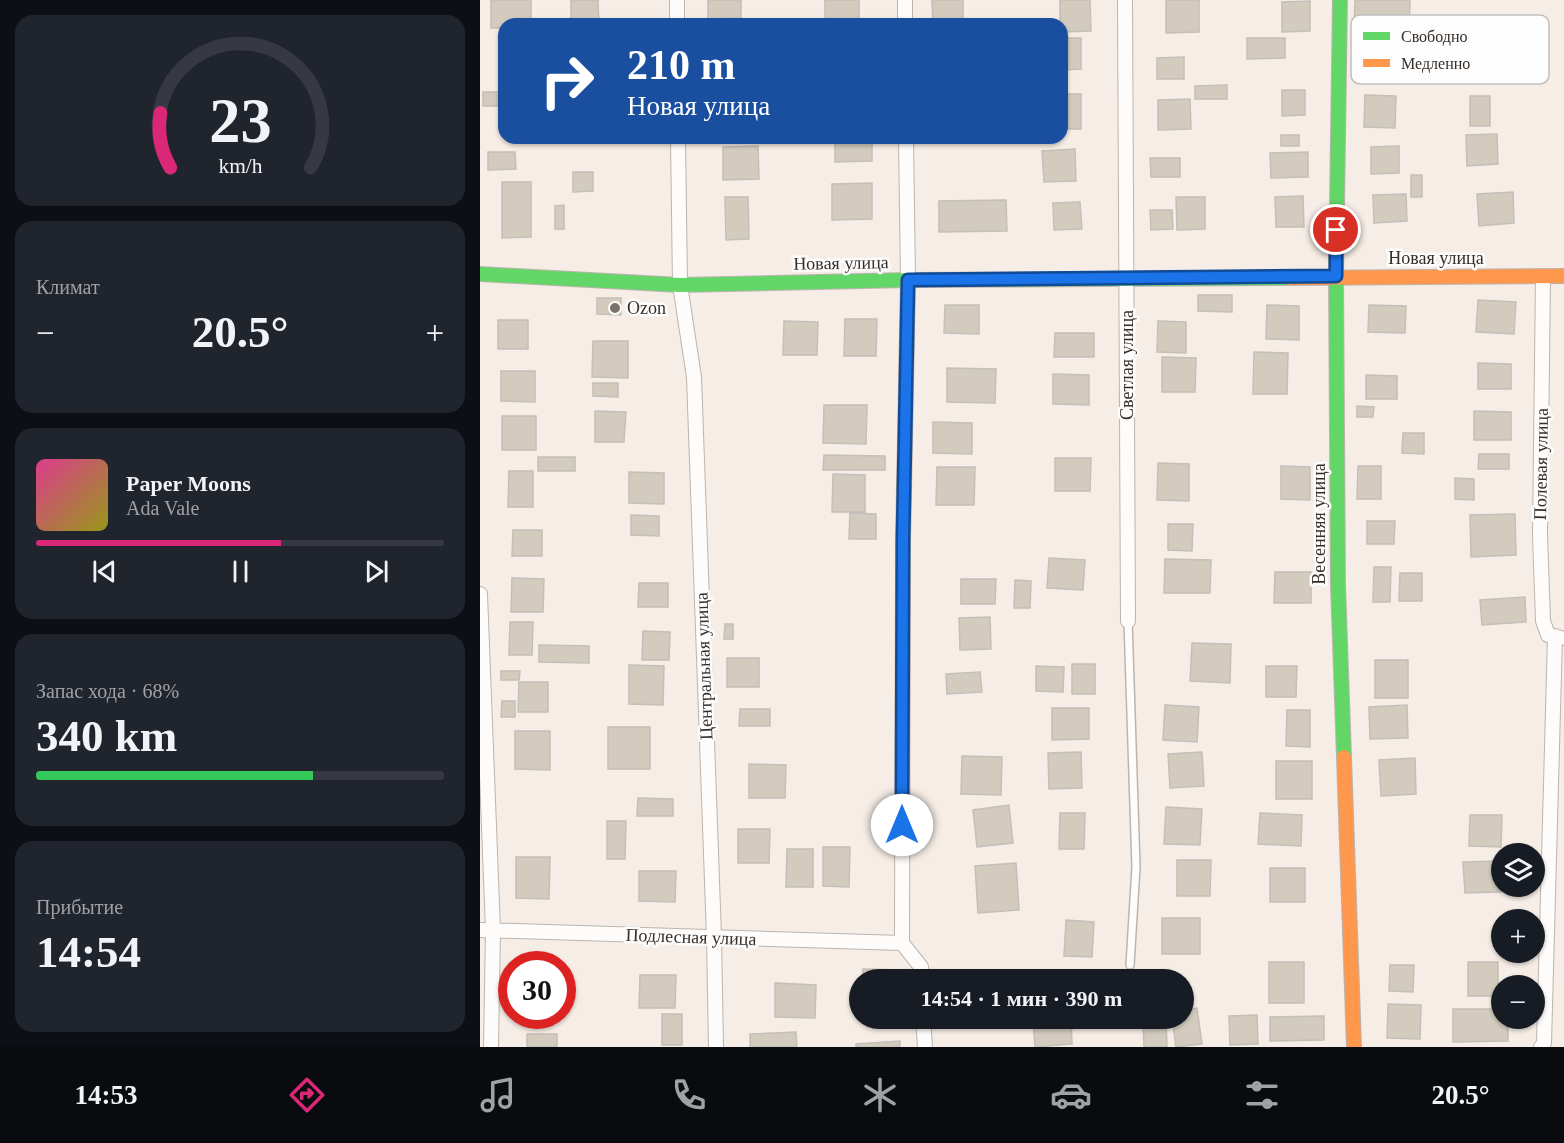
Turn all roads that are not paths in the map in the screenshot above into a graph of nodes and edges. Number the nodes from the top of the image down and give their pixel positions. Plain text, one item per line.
1 (677, 0) edge
2 (905, 0) edge
3 (1125, 0) edge
4 (1340, 0) edge
5 (677, 18) edge
6 (905, 18) edge
7 (678, 144) edge
8 (906, 144) edge
9 (480, 273) edge
10 (1336, 276) junction
11 (1543, 276) junction
12 (1564, 276) edge
13 (1127, 278) junction
14 (908, 280) junction
15 (680, 285) junction
16 (480, 594) edge
17 (1128, 621) joint
18 (1559, 638) edge
19 (486, 930) edge
20 (714, 937) junction
21 (902, 943) junction
22 (1130, 965) dead end
23 (921, 969) edge
24 (924, 1029) edge
25 (491, 1047) edge
26 (716, 1047) edge
27 (925, 1047) edge
28 (1354, 1047) edge
29 (1541, 1047) edge

1 - 5 street
2 - 6 street
3 - 13 street, Светлая улица
4 - 10 street, Весенняя улица
7 - 15 street, Центральная улица
8 - 14 street
9 - 15 street, Новая улица
10 - 11 street, Новая улица
10 - 13 street, Новая улица
10 - 28 street, Весенняя улица
11 - 12 street, Новая улица
11 - 18 street, Полевая улица
13 - 14 street, Новая улица
13 - 17 street, Светлая улица
14 - 15 street, Новая улица
14 - 21 street
15 - 20 street, Центральная улица
16 - 19 street
17 - 22 lane
18 - 29 street
19 - 20 street, Подлесная улица
19 - 25 street
20 - 21 street, Подлесная улица
20 - 26 street, Центральная улица
21 - 23 street
24 - 27 street

